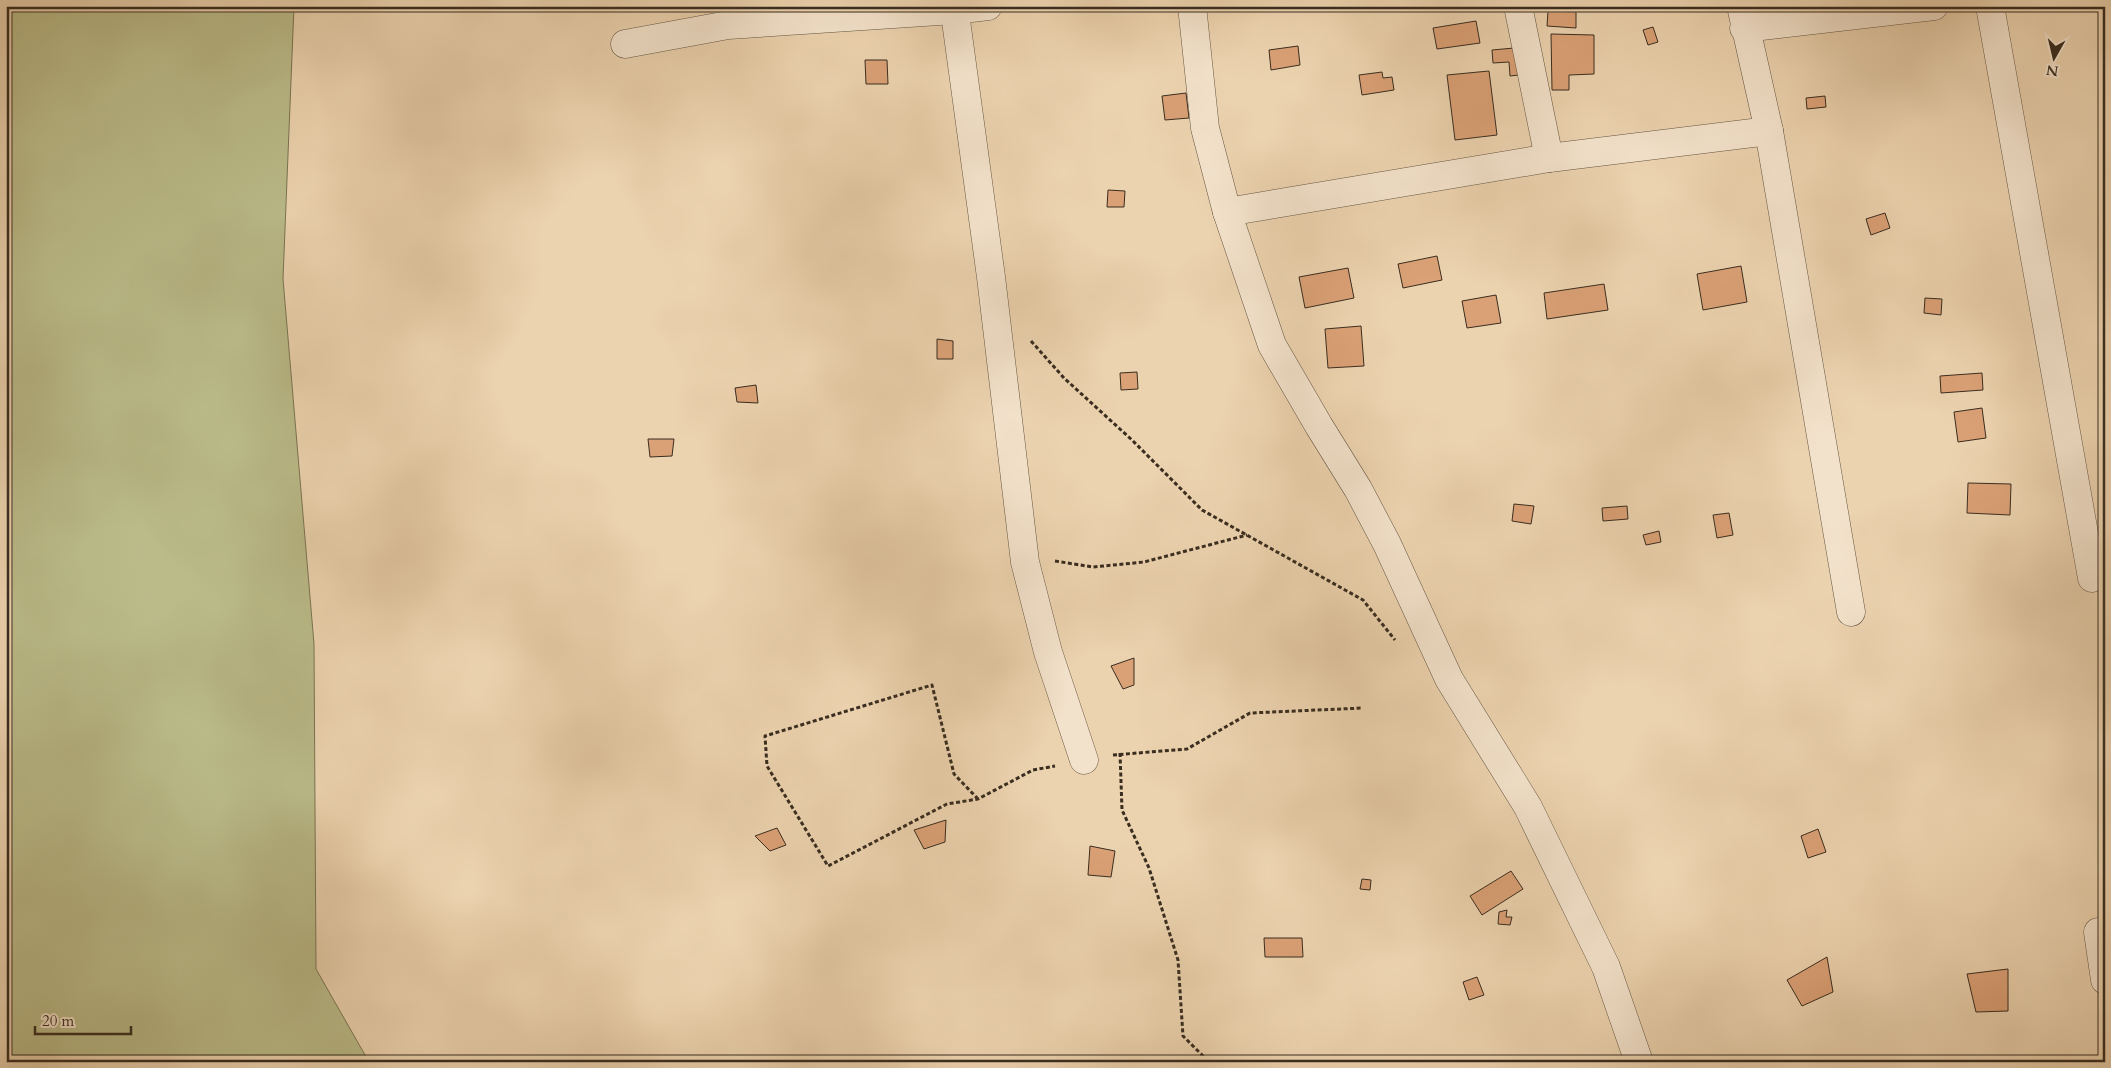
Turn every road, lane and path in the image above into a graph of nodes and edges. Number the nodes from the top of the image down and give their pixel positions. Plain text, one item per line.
1 (988, 6) edge
2 (1192, 6) edge
3 (1518, 6) edge
4 (1934, 6) edge
5 (1990, 6) edge
6 (954, 8) edge
7 (727, 16) edge
8 (1743, 17) edge
9 (625, 44) dead end
10 (1769, 131) junction
11 (1549, 158) junction
12 (1227, 212) junction
13 (1027, 337) dead end
14 (1248, 535) junction
15 (1025, 562) junction
16 (2092, 578) dead end
17 (1851, 612) dead end
18 (1399, 644) dead end
19 (1362, 708) dead end
20 (1120, 753) junction
21 (1084, 760) junction
22 (978, 799) junction
23 (2098, 932) dead end
24 (2105, 980) edge
25 (1209, 1062) edge
26 (1639, 1062) edge

1 - 6 street
2 - 12 street
3 - 11 street
4 - 8 street
5 - 16 street
6 - 7 street
6 - 15 street
7 - 9 street
8 - 10 street
10 - 11 street
10 - 17 street
11 - 12 street
12 - 26 street
13 - 14 path
14 - 15 path
14 - 18 path
15 - 21 street
19 - 20 path
20 - 21 path
20 - 25 path
21 - 22 path
22 - 22 path
23 - 24 street

